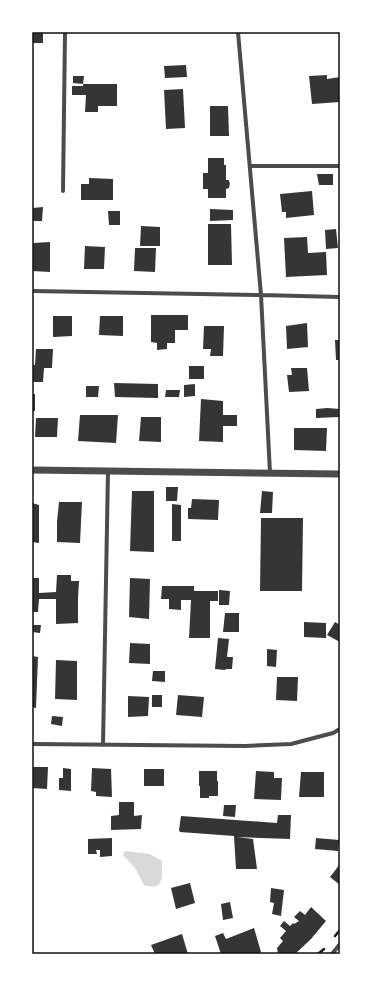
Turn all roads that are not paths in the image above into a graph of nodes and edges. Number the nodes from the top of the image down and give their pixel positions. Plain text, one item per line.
1 (65, 32) edge
2 (238, 32) edge
3 (251, 166) junction
4 (340, 166) edge
5 (63, 191) dead end
6 (32, 291) edge
7 (262, 294) junction
8 (340, 297) edge
9 (32, 470) edge
10 (108, 471) junction
11 (270, 473) junction
12 (340, 474) edge
13 (340, 729) edge
14 (32, 744) edge
15 (103, 745) junction
16 (340, 944) edge
17 (332, 954) edge

1 - 5 street
2 - 3 street
3 - 4 street
3 - 7 street
6 - 7 street
7 - 8 street
7 - 11 street
9 - 10 street
10 - 11 street
10 - 15 street
11 - 12 street
13 - 15 street
14 - 15 street
16 - 17 street

